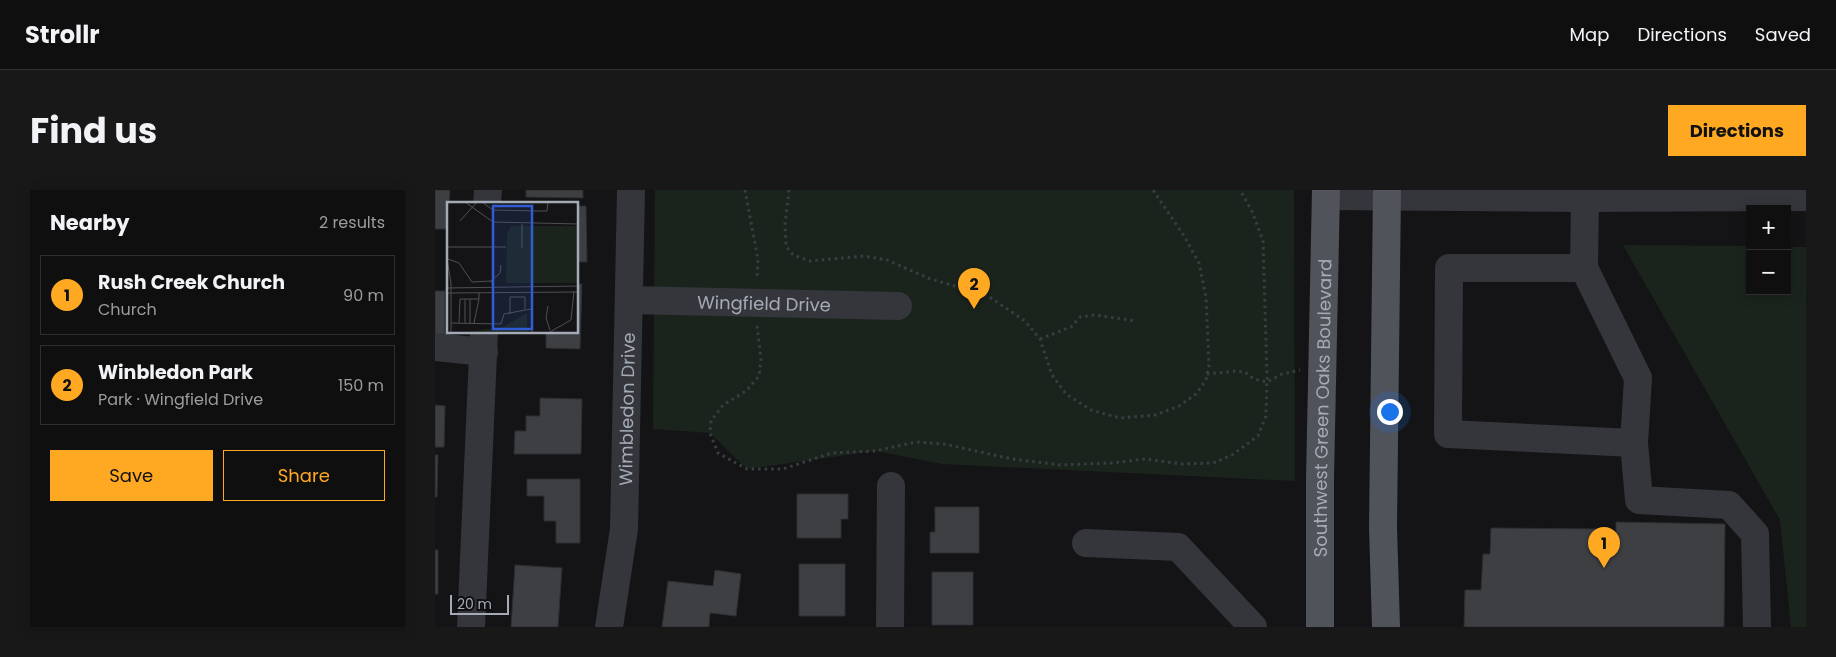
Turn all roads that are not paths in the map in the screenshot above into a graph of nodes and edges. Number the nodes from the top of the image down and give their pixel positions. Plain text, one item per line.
1 (631, 190) edge
2 (1326, 193) edge
3 (1387, 194) edge
4 (1806, 197) edge
5 (1585, 198) junction
6 (1584, 268) junction
7 (630, 300) junction
8 (898, 306) dead end
9 (484, 342) edge
10 (435, 347) edge
11 (1634, 443) junction
12 (891, 486) dead end
13 (1087, 543) dead end
14 (471, 627) edge
15 (609, 627) edge
16 (890, 627) edge
17 (1253, 627) edge
18 (1320, 627) edge
19 (1385, 627) edge
20 (1757, 627) edge

1 - 7 street, Wimbledon Drive
2 - 3 street
2 - 18 main road, Southwest Green Oaks Boulevard
3 - 5 street
3 - 19 main road
4 - 5 street
5 - 6 street
6 - 11 street
6 - 11 street
7 - 8 street, Wingfield Drive
7 - 15 street, Wimbledon Drive
9 - 10 street
9 - 14 street
11 - 20 street
12 - 16 street
13 - 17 street

